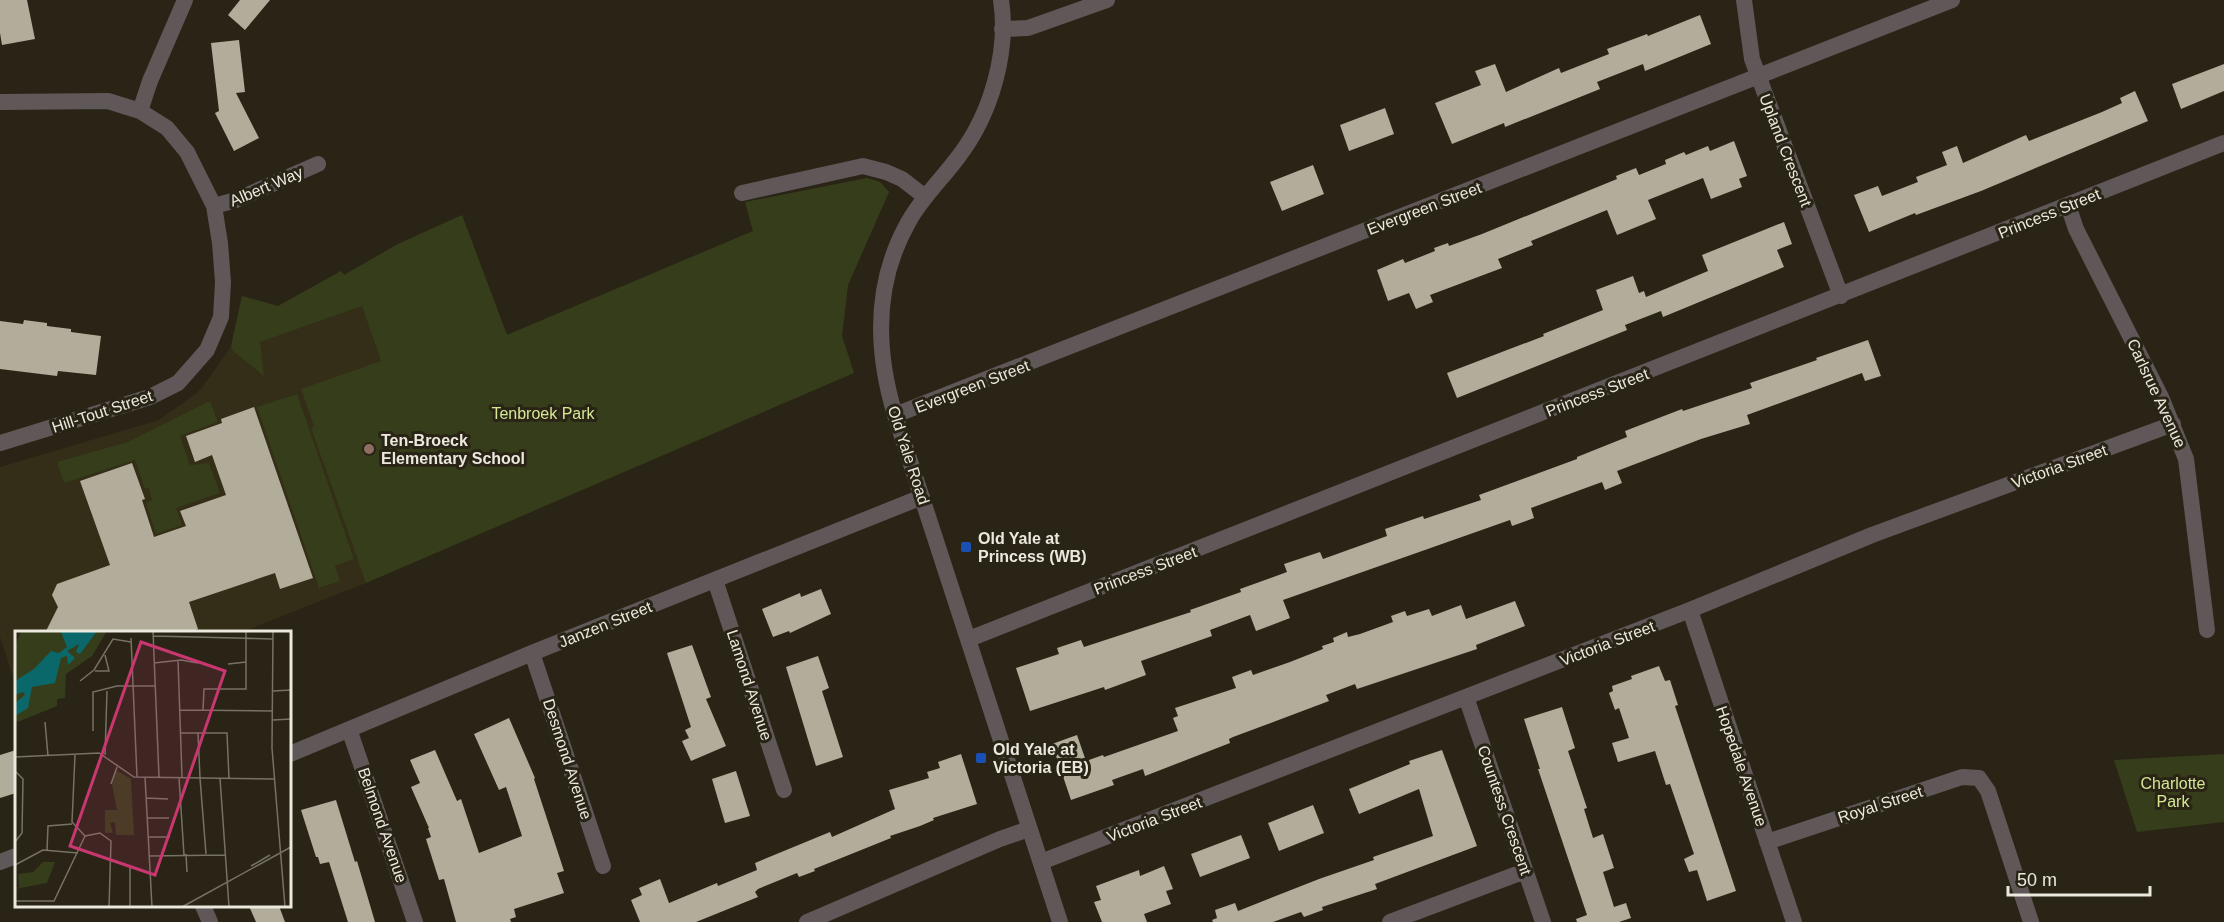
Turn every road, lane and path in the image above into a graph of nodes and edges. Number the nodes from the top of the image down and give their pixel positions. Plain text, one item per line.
1 (185, 0) edge
2 (1001, 0) edge
3 (1107, 0) edge
4 (1744, 0) edge
5 (1952, 0) edge
6 (1002, 29) junction
7 (1758, 77) junction
8 (0, 102) edge
9 (140, 111) junction
10 (2224, 143) edge
11 (318, 164) dead end
12 (742, 193) dead end
13 (924, 196) junction
14 (2068, 205) junction
15 (214, 206) junction
16 (1841, 296) junction
17 (896, 415) junction
18 (2173, 424) junction
19 (0, 443) edge
20 (922, 497) junction
21 (715, 580) junction
22 (1690, 610) junction
23 (2207, 630) dead end
24 (969, 639) junction
25 (532, 653) junction
26 (1466, 697) junction
27 (349, 729) junction
28 (291, 754) edge
29 (784, 790) dead end
30 (1029, 829) junction
31 (1767, 842) junction
32 (15, 856) edge
33 (0, 862) edge
34 (1041, 862) junction
35 (603, 866) dead end
36 (1525, 871) junction
37 (203, 907) edge
38 (210, 922) edge
39 (416, 922) edge
40 (807, 922) edge
41 (1060, 922) edge
42 (1390, 922) edge
43 (1543, 922) edge
44 (1794, 922) edge
45 (2031, 922) edge

1 - 9 street
2 - 6 street, Old Yale Road
3 - 6 street
4 - 7 street, Upland Crescent
5 - 7 street, Evergreen Street
6 - 13 street, Old Yale Road
7 - 16 street, Upland Crescent
7 - 17 street, Evergreen Street
8 - 9 street, Hill-Tout Street
9 - 15 street, Hill-Tout Street
10 - 14 street, Princess Street
11 - 15 street, Albert Way
12 - 13 street
13 - 17 street, Old Yale Road
14 - 16 street, Princess Street
14 - 18 street, Carlsrue Avenue
15 - 19 street, Hill-Tout Street
16 - 24 street, Princess Street
17 - 20 street, Old Yale Road
18 - 22 street, Victoria Street
18 - 23 street, Carlsrue Avenue
20 - 21 street, Janzen Street
20 - 24 street, Old Yale Road
21 - 25 street, Janzen Street
21 - 29 street, Lamond Avenue
22 - 26 street, Victoria Street
22 - 31 street, Hopedale Avenue
24 - 30 street, Old Yale Road
25 - 27 street, Janzen Street
25 - 35 street, Desmond Avenue
26 - 34 street, Victoria Street
26 - 36 street, Countess Crescent
27 - 28 street, Janzen Street
27 - 39 street, Belmond Avenue
30 - 34 street, Old Yale Road
30 - 40 street
31 - 44 street, Hopedale Avenue
31 - 45 street, Royal Street
32 - 33 street
34 - 41 street, Old Yale Road
36 - 42 street
36 - 43 street, Countess Crescent
37 - 38 street

